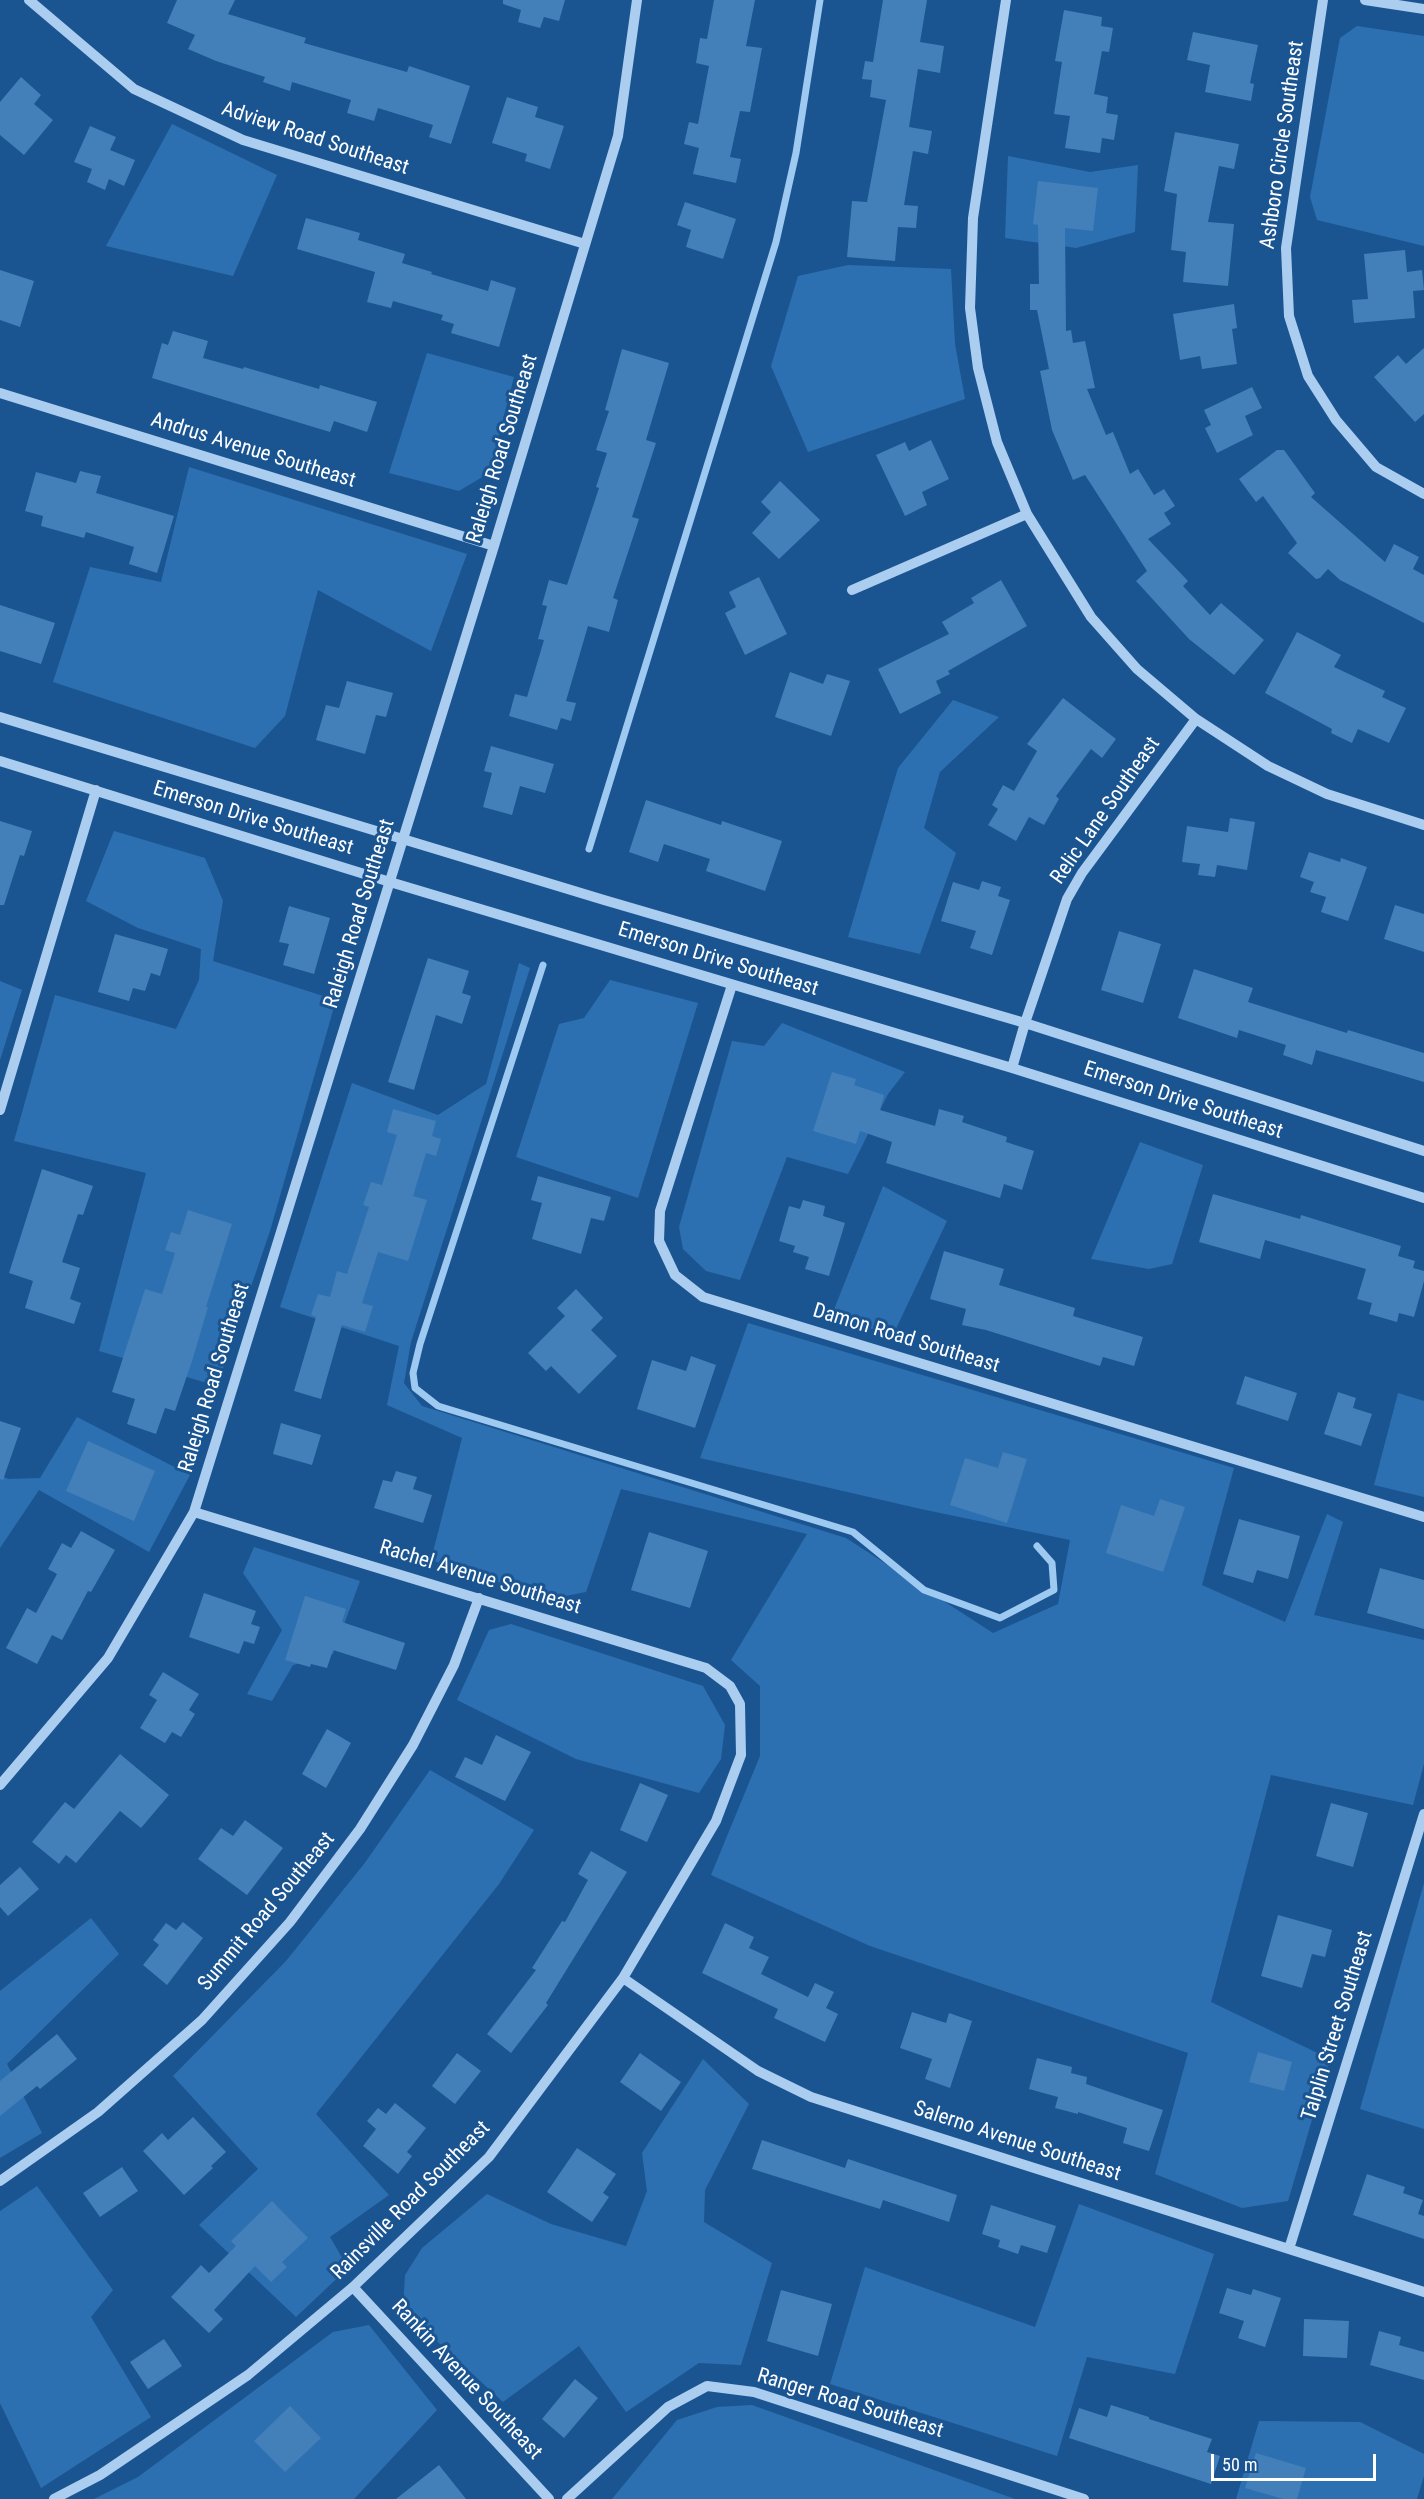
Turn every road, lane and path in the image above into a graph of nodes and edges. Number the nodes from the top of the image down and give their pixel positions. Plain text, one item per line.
1 (29, 0) edge
2 (637, 0) edge
3 (1006, 0) edge
4 (1323, 0) edge
5 (1365, 0) edge
6 (1424, 9) edge
7 (585, 244) junction
8 (0, 393) edge
9 (1424, 494) edge
10 (1027, 514) junction
11 (494, 546) junction
12 (852, 590) dead end
13 (0, 717) edge
14 (1196, 719) junction
15 (0, 761) edge
16 (96, 790) junction
17 (1424, 825) edge
18 (403, 840) junction
19 (390, 882) junction
20 (732, 985) junction
21 (1025, 1023) junction
22 (1012, 1068) junction
23 (0, 1110) edge
24 (1424, 1151) edge
25 (1424, 1198) edge
26 (194, 1512) junction
27 (1424, 1517) edge
28 (479, 1598) junction
29 (740, 1704) joint
30 (0, 1785) edge
31 (1424, 1814) edge
32 (623, 1978) junction
33 (0, 2181) edge
34 (1289, 2249) junction
35 (353, 2288) junction
36 (1424, 2292) edge
37 (54, 2499) edge
38 (549, 2499) edge
39 (567, 2499) edge
40 (1083, 2499) edge

1 - 7 street, Adview Road Southeast
2 - 7 street, Raleigh Road Southeast
3 - 10 street
4 - 9 street, Ashboro Circle Southeast
5 - 6 street
7 - 11 street, Raleigh Road Southeast
8 - 11 street, Andrus Avenue Southeast
10 - 12 street
10 - 14 street
11 - 18 street, Raleigh Road Southeast
13 - 18 street, Emerson Drive Southeast
14 - 17 street
14 - 21 street, Relic Lane Southeast
15 - 16 street, Emerson Drive Southeast
16 - 19 street, Emerson Drive Southeast
16 - 23 street
18 - 19 street, Raleigh Road Southeast
18 - 21 street, Emerson Drive Southeast
19 - 20 street, Emerson Drive Southeast
19 - 26 street, Raleigh Road Southeast
20 - 22 street, Emerson Drive Southeast
20 - 27 street, Damon Road Southeast
21 - 22 street, Relic Lane Southeast
21 - 24 street, Emerson Drive Southeast
22 - 25 street, Emerson Drive Southeast
26 - 28 street, Rachel Avenue Southeast
26 - 30 street, Raleigh Road Southeast
28 - 29 street, Rachel Avenue Southeast
28 - 33 street, Summit Road Southeast
29 - 32 street, Rainsville Road Southeast
31 - 34 street, Talplin Street Southeast
32 - 34 street, Salerno Avenue Southeast
32 - 35 street, Rainsville Road Southeast
34 - 36 street, Salerno Avenue Southeast
35 - 37 street, Rainsville Road Southeast
35 - 38 street, Rankin Avenue Southeast
39 - 40 street, Ranger Road Southeast

